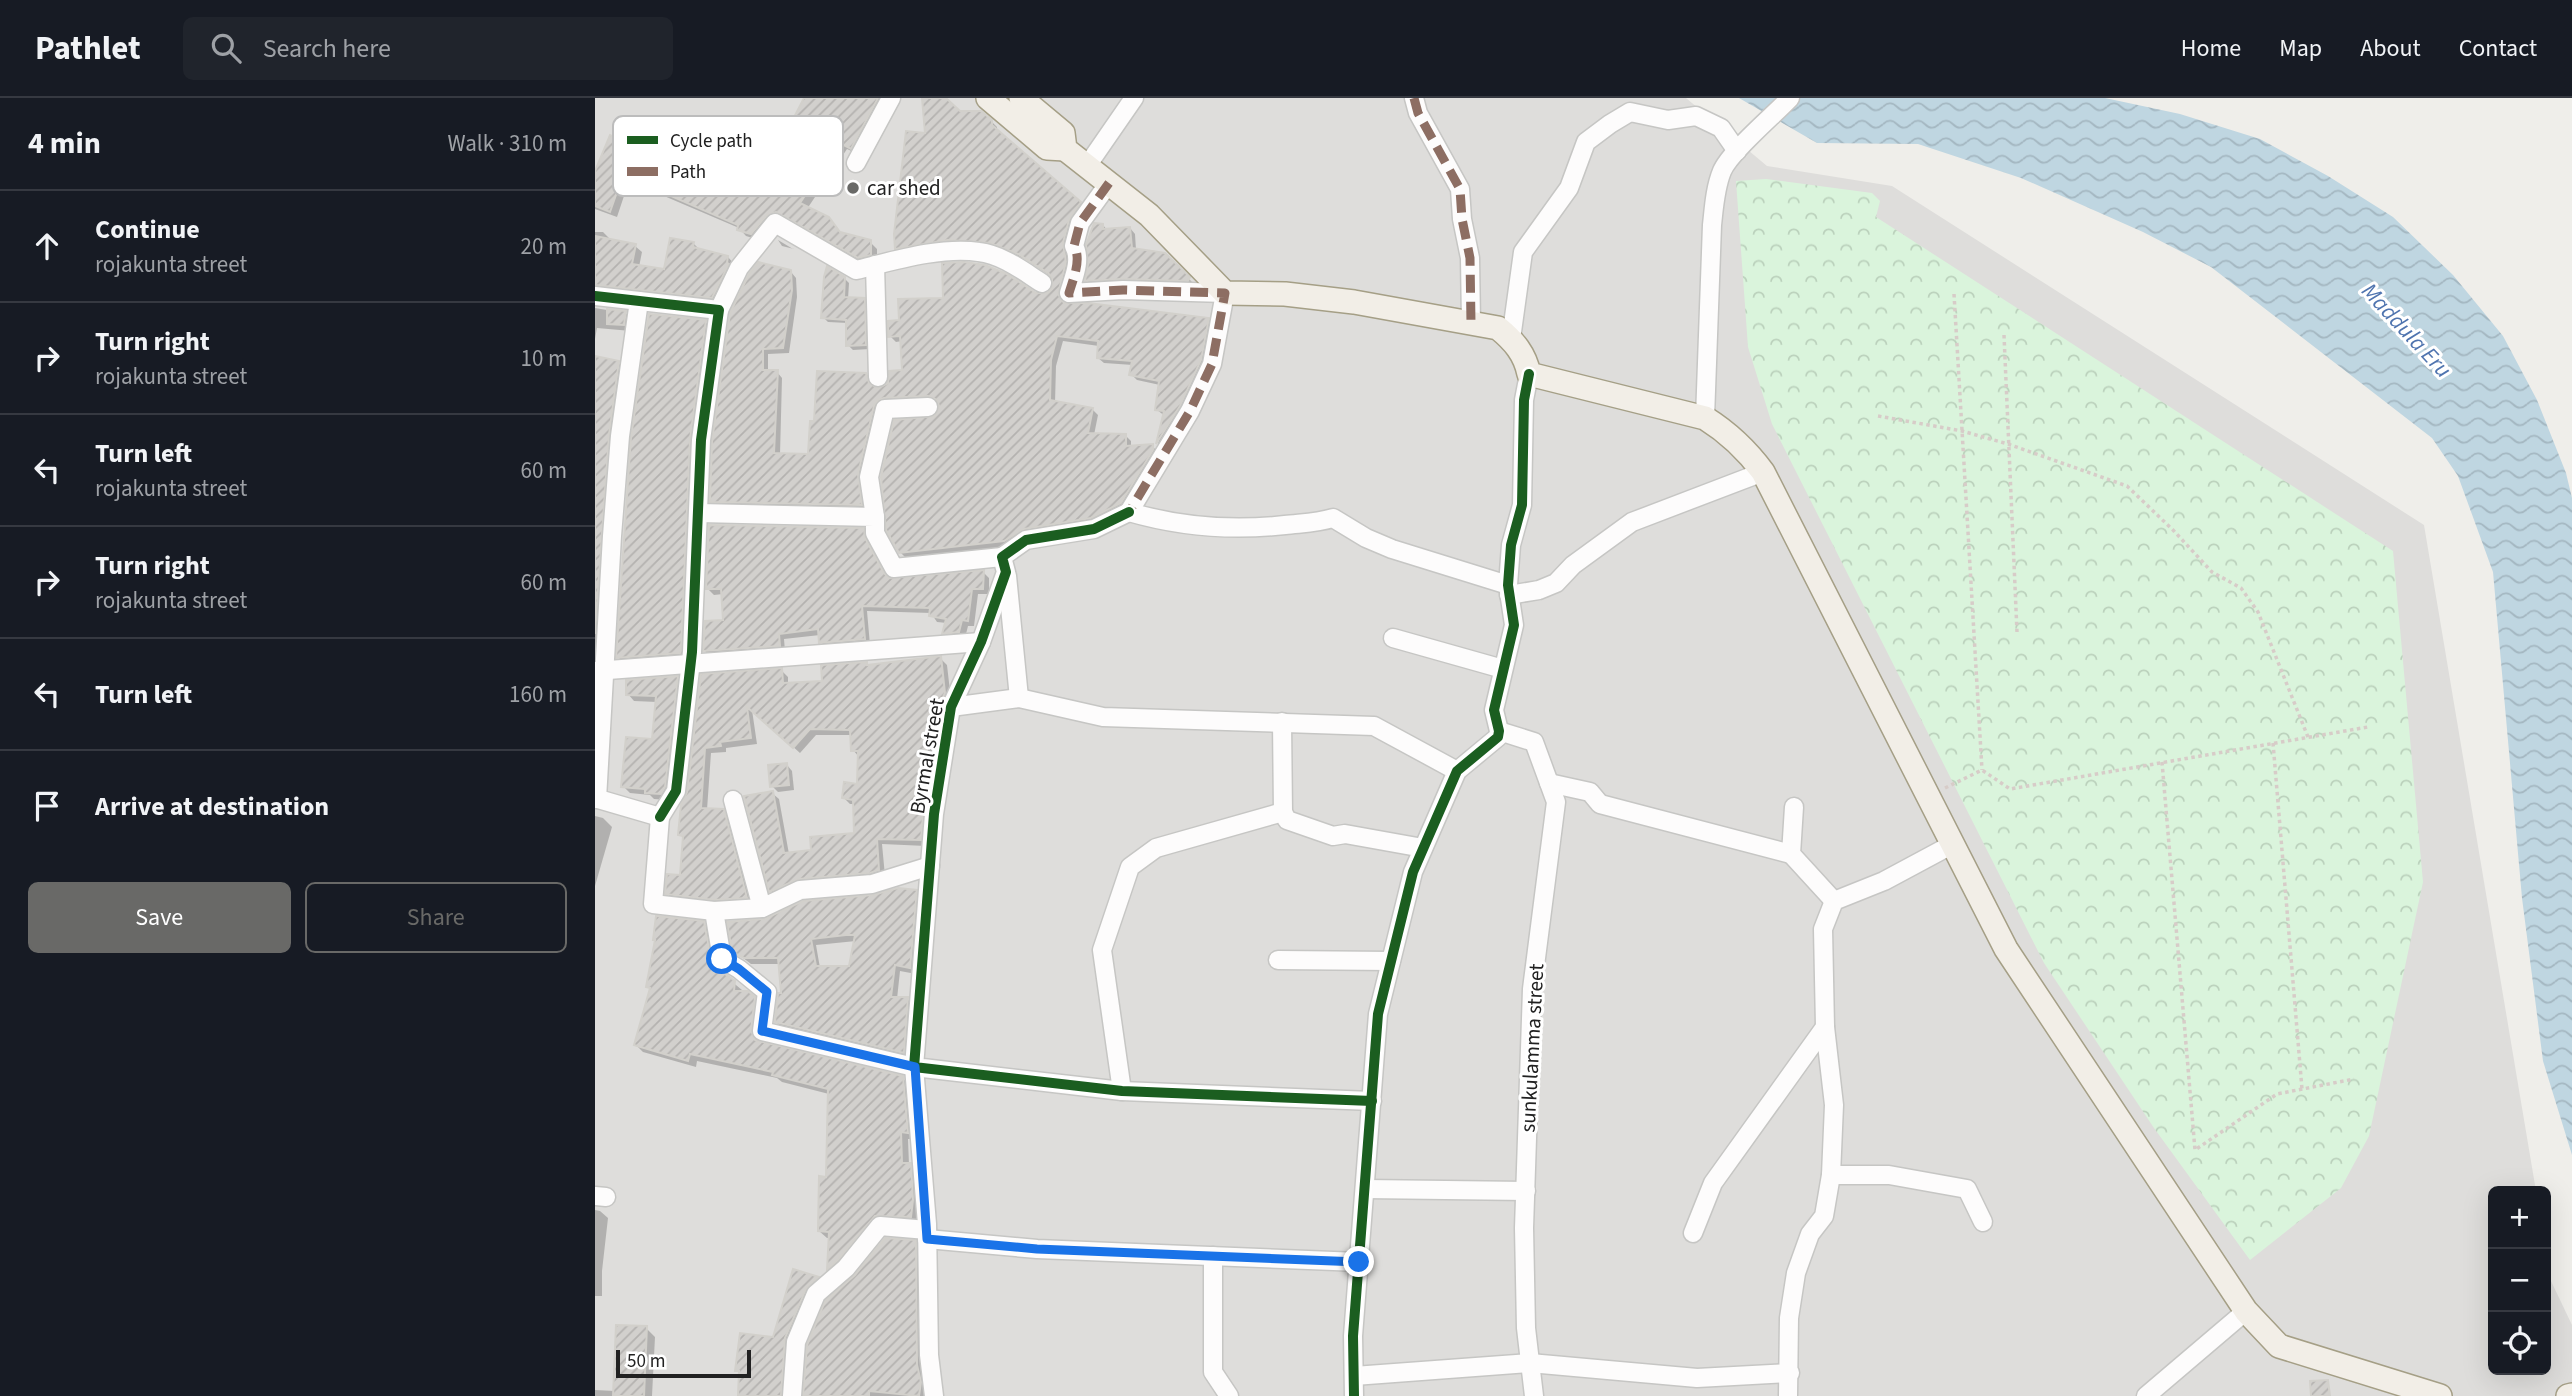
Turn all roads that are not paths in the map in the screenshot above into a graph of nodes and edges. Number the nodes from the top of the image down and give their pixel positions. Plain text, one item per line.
1 (891, 98) edge
2 (988, 98) edge
3 (1021, 98) edge
4 (1134, 98) edge
5 (1414, 98) edge
6 (1790, 98) edge
7 (1065, 149) junction
8 (1737, 151) junction
9 (856, 163) dead end
10 (1087, 166) junction
11 (1109, 183) junction
12 (875, 265) junction
13 (1042, 283) dead end
14 (1225, 293) junction
15 (595, 296) edge
16 (639, 302) junction
17 (719, 310) junction
18 (1471, 323) junction
19 (1511, 339) junction
20 (1529, 374) junction
21 (878, 377) dead end
22 (929, 407) dead end
23 (1705, 418) junction
24 (1763, 472) junction
25 (1129, 512) junction
26 (699, 513) junction
27 (875, 517) junction
28 (1004, 564) junction
29 (1508, 590) junction
30 (1392, 638) dead end
31 (981, 642) junction
32 (691, 664) junction
33 (1503, 669) junction
34 (600, 671) edge
35 (1020, 698) junction
36 (951, 707) junction
37 (1282, 722) junction
38 (1499, 732) junction
39 (1457, 771) junction
40 (1549, 783) junction
41 (596, 799) edge
42 (733, 800) dead end
43 (1794, 807) dead end
44 (1283, 812) junction
45 (660, 817) junction
46 (1953, 844) junction
47 (1423, 848) junction
48 (1791, 855) junction
49 (930, 866) junction
50 (1834, 901) junction
51 (762, 908) junction
52 (714, 911) junction
53 (1278, 960) dead end
54 (1391, 961) junction
55 (1825, 1027) junction
56 (915, 1067) junction
57 (1122, 1091) junction
58 (1372, 1101) junction
59 (1831, 1175) junction
60 (1365, 1189) junction
61 (1526, 1191) junction
62 (1983, 1222) dead end
63 (1693, 1233) dead end
64 (927, 1235) junction
65 (1213, 1256) junction
66 (1359, 1262) junction
67 (2246, 1311) junction
68 (1530, 1363) junction
69 (1790, 1373) junction
70 (1354, 1376) junction
71 (792, 1396) edge
72 (934, 1396) edge
73 (1229, 1396) edge
74 (1354, 1396) edge
75 (1534, 1396) edge
76 (1788, 1396) edge
77 (2146, 1396) edge
78 (2440, 1396) edge

1 - 9 street
2 - 7 main road
3 - 7 main road
4 - 10 street
5 - 18 street
6 - 8 street
7 - 10 main road
8 - 19 street
8 - 23 street
10 - 11 main road
11 - 14 main road
11 - 14 street
12 - 13 street
12 - 17 street
12 - 21 street
14 - 18 main road
14 - 25 street
15 - 16 street
16 - 17 street
16 - 34 street
17 - 26 street
18 - 19 main road
19 - 20 main road
20 - 23 main road
20 - 29 street
22 - 27 street
23 - 24 main road
24 - 29 street
24 - 46 main road
25 - 28 street
25 - 29 street
26 - 27 street
26 - 32 street
27 - 28 street
28 - 31 street, Byrmal street
28 - 35 street
29 - 33 street
30 - 33 street
31 - 32 street
31 - 36 street, Byrmal street
32 - 34 street
32 - 45 street
33 - 38 street
34 - 41 street
35 - 36 street
35 - 37 street
36 - 49 street, Byrmal street
37 - 39 street
37 - 44 street
38 - 39 street
38 - 40 street, sunkulamma street
39 - 47 street
40 - 48 street
40 - 61 street, sunkulamma street
41 - 45 street
42 - 51 street
43 - 48 street
44 - 47 street
44 - 57 street
45 - 52 street
46 - 50 street
46 - 67 main road
47 - 54 street
48 - 50 street
49 - 51 street
49 - 56 street, Byrmal street
50 - 55 street
51 - 52 street
52 - 56 street
53 - 54 street
54 - 58 street
55 - 59 street
55 - 63 street
56 - 57 street
56 - 64 street, Byrmal street
57 - 58 street
58 - 60 street
59 - 62 street
59 - 69 street
60 - 61 street
60 - 66 street
61 - 68 street, sunkulamma street
64 - 65 street
64 - 71 street
64 - 72 street, Byrmal street
65 - 66 street
65 - 73 street
66 - 70 street
67 - 77 street
67 - 78 main road
68 - 69 street
68 - 70 street
68 - 75 street, sunkulamma street
69 - 76 street
70 - 74 street

